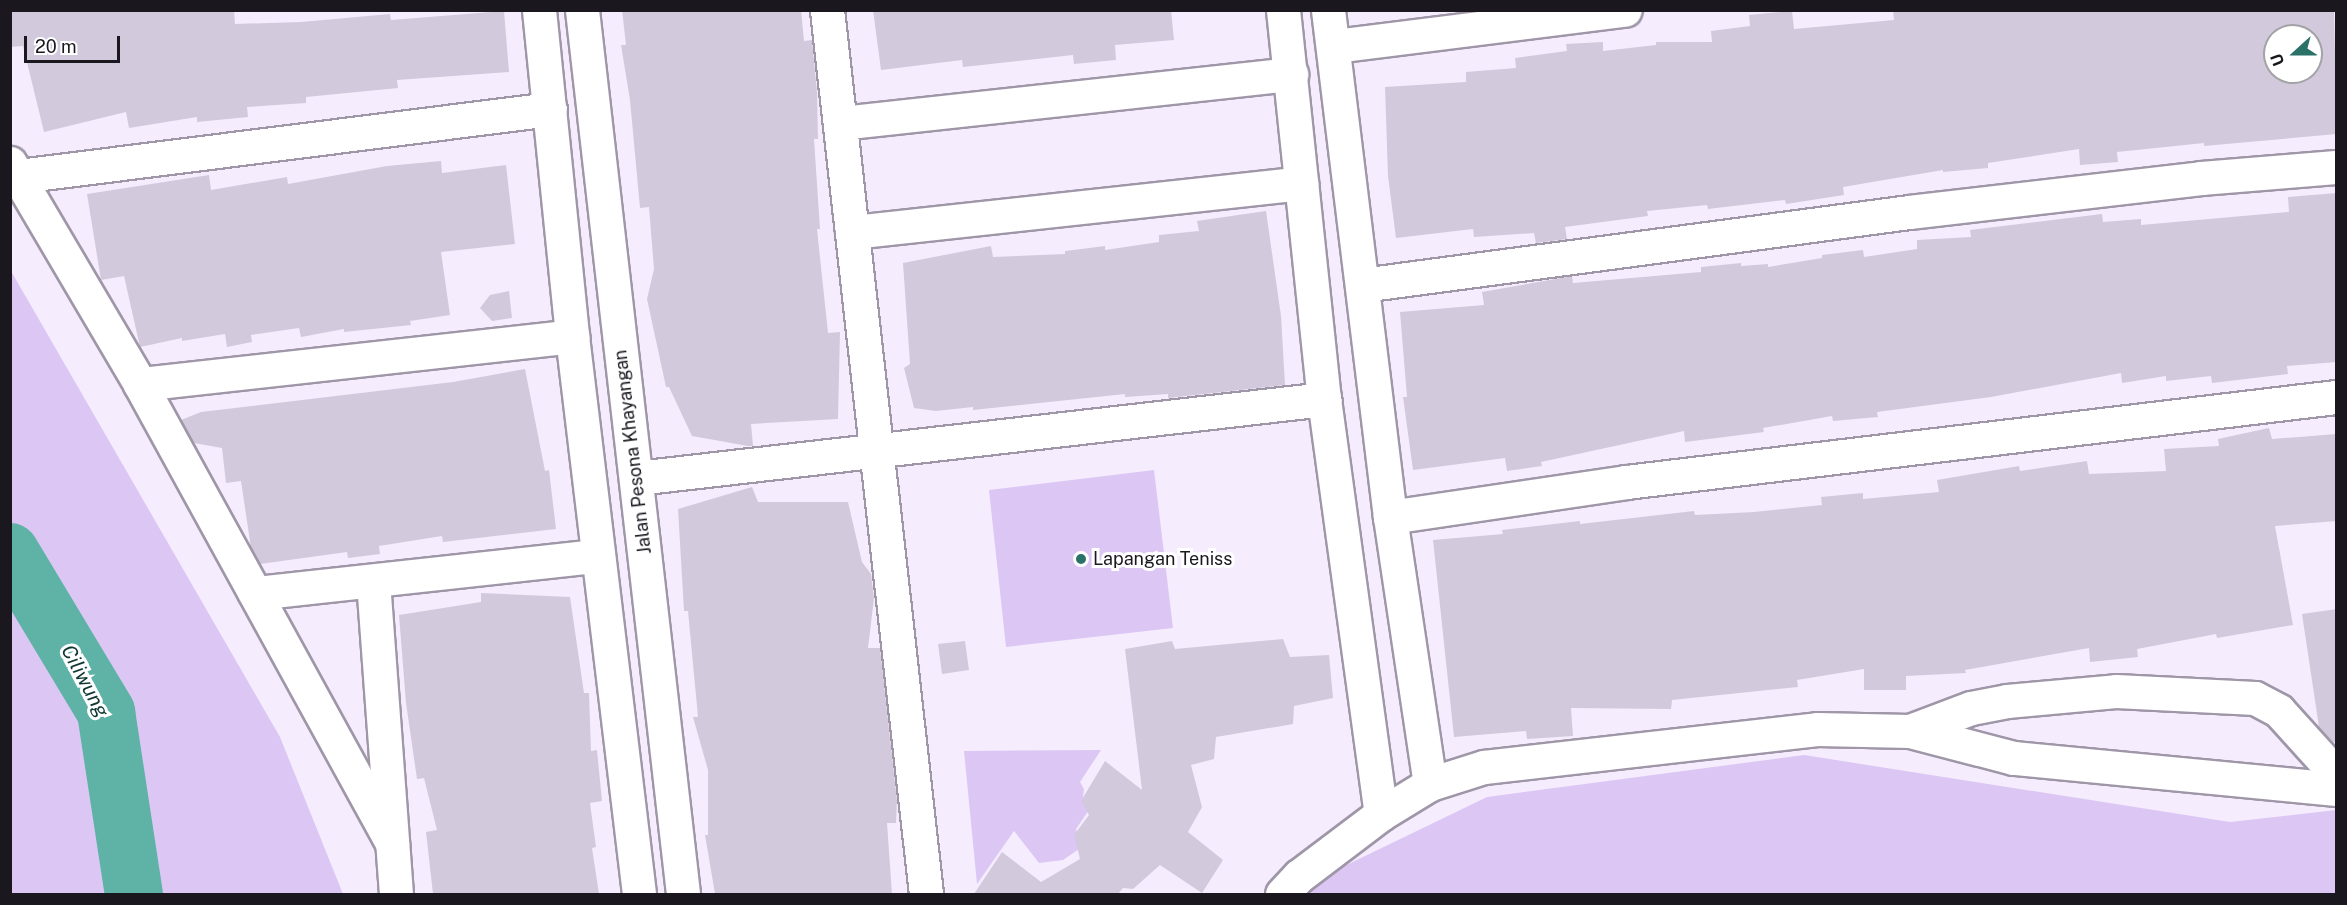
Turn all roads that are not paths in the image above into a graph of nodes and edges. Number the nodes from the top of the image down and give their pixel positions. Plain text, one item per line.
1 (539, 10) edge
2 (582, 10) edge
3 (827, 10) edge
4 (1283, 10) edge
5 (1328, 10) edge
6 (1625, 10) edge
7 (1334, 46) junction
8 (1291, 74) junction
9 (550, 109) junction
10 (840, 123) junction
11 (2337, 167) edge
12 (15, 170) edge
13 (1301, 183) junction
14 (852, 232) junction
15 (613, 280) junction
16 (1362, 285) junction
17 (568, 286) junction
18 (572, 336) junction
19 (140, 384) junction
20 (2337, 397) edge
21 (1324, 399) junction
22 (877, 451) junction
23 (637, 478) junction
24 (1390, 517) junction
25 (598, 556) junction
26 (373, 581) junction
27 (255, 592) junction
28 (1910, 731) junction
29 (2337, 774) edge
30 (1430, 784) junction
31 (2337, 789) edge
32 (1381, 814) junction
33 (392, 843) junction
34 (396, 894) edge
35 (639, 894) edge
36 (683, 894) edge
37 (926, 894) edge
38 (1282, 894) edge

1 - 9 street
2 - 15 street, Jalan Pesona Khayangan
3 - 10 street
4 - 8 street
5 - 7 street
6 - 7 street
7 - 16 street
8 - 10 street
8 - 13 street
9 - 12 street
9 - 17 street
10 - 14 street
11 - 16 street
12 - 19 street
13 - 14 street
13 - 21 street
14 - 22 street
15 - 17 street
15 - 23 street, Jalan Pesona Khayangan
16 - 24 street
17 - 18 street
18 - 19 street
18 - 25 street
19 - 27 street
20 - 24 street
21 - 22 street
21 - 32 street
22 - 23 street
22 - 37 street
23 - 36 street, Jalan Pesona Khayangan
24 - 30 street
25 - 26 street
25 - 35 street
26 - 27 street
26 - 33 street
27 - 33 street
28 - 29 street
28 - 30 street
28 - 31 street
30 - 32 street
32 - 38 street
33 - 34 street

